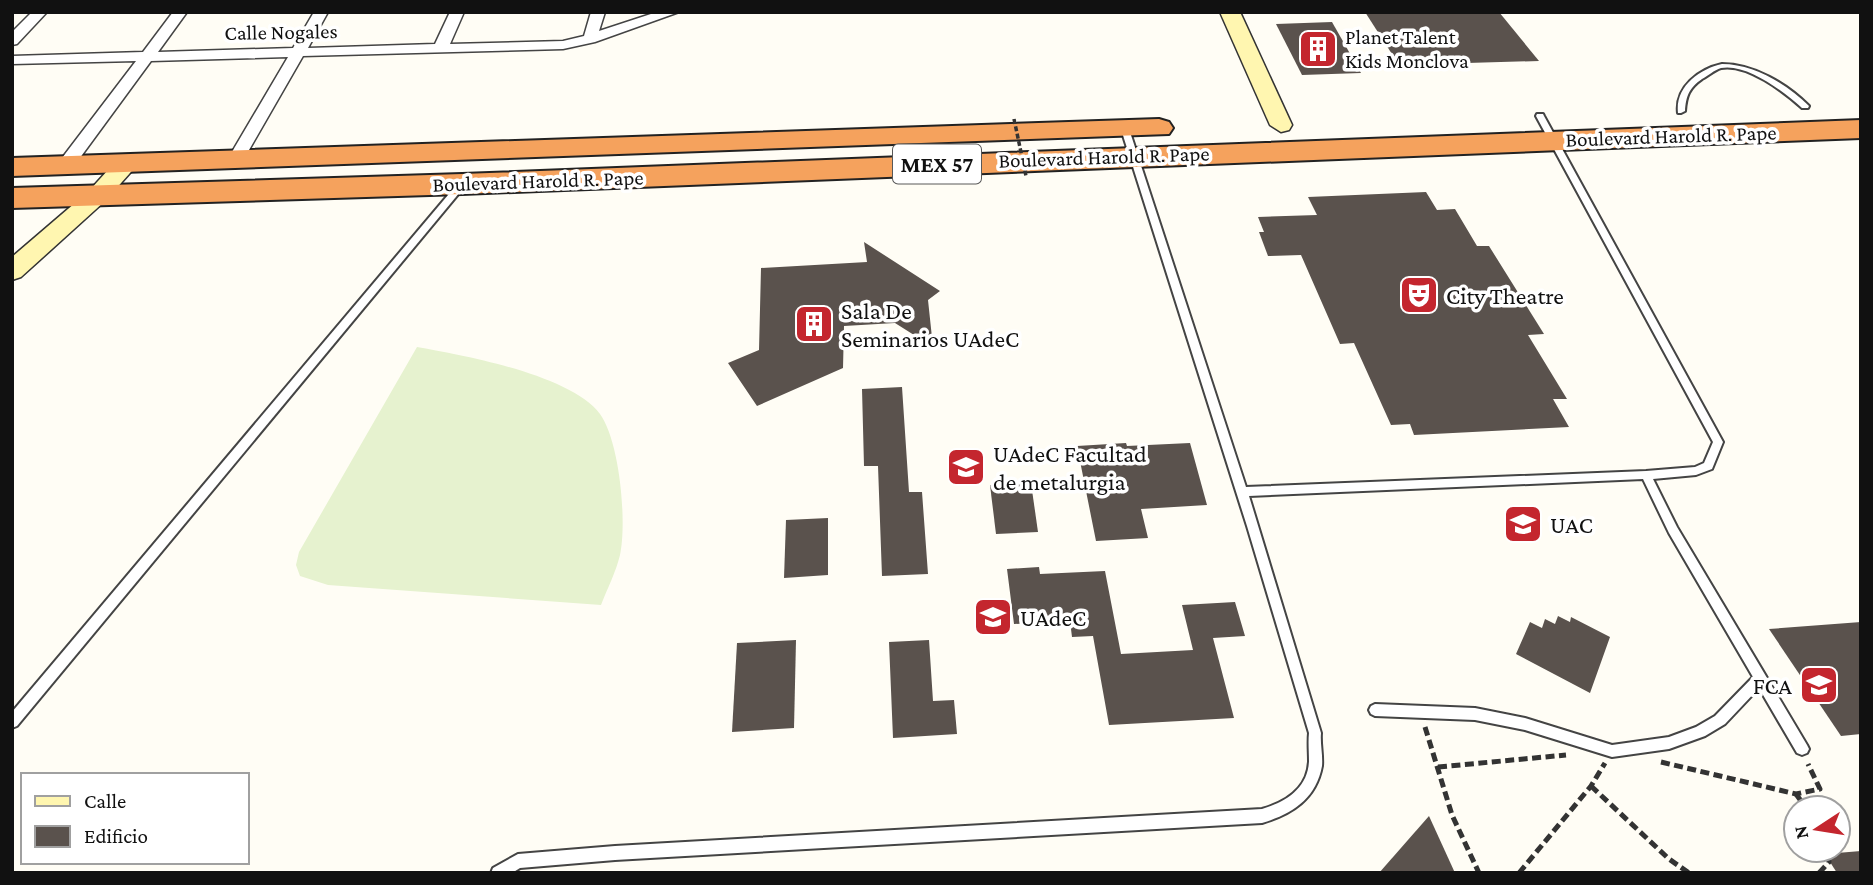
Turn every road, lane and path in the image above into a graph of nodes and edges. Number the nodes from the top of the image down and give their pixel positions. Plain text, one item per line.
1 (40, 12) edge
2 (180, 12) edge
3 (321, 12) edge
4 (457, 12) edge
5 (598, 12) edge
6 (672, 12) edge
7 (1230, 12) edge
8 (590, 40) junction
9 (12, 41) edge
10 (439, 50) junction
11 (297, 53) junction
12 (145, 56) junction
13 (12, 60) edge
14 (1861, 104) edge
15 (1805, 106) junction
16 (1681, 111) junction
17 (1014, 119) dead end
18 (1281, 125) junction
19 (1229, 126) dead end
20 (1190, 127) dead end
21 (1547, 128) junction
22 (1861, 129) edge
23 (1129, 142) junction
24 (237, 157) junction
25 (126, 164) junction
26 (65, 166) junction
27 (12, 167) edge
28 (1026, 176) dead end
29 (462, 184) junction
30 (97, 196) junction
31 (12, 198) edge
32 (12, 271) edge
33 (1646, 475) junction
34 (1241, 492) junction
35 (1760, 679) junction
36 (1376, 710) dead end
37 (1421, 712) junction
38 (12, 722) edge
39 (1802, 749) joint
40 (1612, 751) junction
41 (1572, 755) dead end
42 (1651, 760) dead end
43 (1438, 767) junction
44 (1591, 786) junction
45 (1796, 794) joint
46 (498, 873) edge
47 (1479, 873) edge
48 (1519, 873) edge
49 (1689, 873) edge

1 - 9 street
2 - 12 street
3 - 11 street
4 - 10 street
5 - 8 street
6 - 8 street, Calle Nogales
7 - 18 main road
8 - 10 street, Calle Nogales
10 - 11 street, Calle Nogales
11 - 12 street, Calle Nogales
11 - 24 street
12 - 13 street, Calle Nogales
12 - 26 street
14 - 15 highway, Boulevard Harold R. Pape / MEX 57
15 - 16 highway, Boulevard Harold R. Pape / MEX 57
15 - 16 lane
16 - 21 highway, Boulevard Harold R. Pape / MEX 57
17 - 28 path, bridge
18 - 19 highway, Boulevard Harold R. Pape / MEX 57
18 - 21 highway, Boulevard Harold R. Pape / MEX 57
20 - 23 highway, Boulevard Harold R. Pape / MEX 57
21 - 22 highway, Boulevard Harold R. Pape / MEX 57
21 - 23 highway, Boulevard Harold R. Pape / MEX 57
21 - 33 lane
23 - 24 highway, Boulevard Harold R. Pape / MEX 57
23 - 29 highway, Boulevard Harold R. Pape / MEX 57
23 - 34 lane
24 - 25 highway, Boulevard Harold R. Pape / MEX 57
25 - 26 highway, Boulevard Harold R. Pape / MEX 57
25 - 30 main road
26 - 27 highway, Boulevard Harold R. Pape / MEX 57
29 - 30 highway, Boulevard Harold R. Pape / MEX 57
29 - 38 lane
30 - 31 highway, Boulevard Harold R. Pape / MEX 57
30 - 32 main road
33 - 34 lane
33 - 35 lane
34 - 46 lane
35 - 39 lane
35 - 40 lane
36 - 37 lane
37 - 40 lane
37 - 43 path
39 - 45 path
40 - 44 path
41 - 43 path
42 - 45 path
43 - 47 path
44 - 48 path
44 - 49 path

